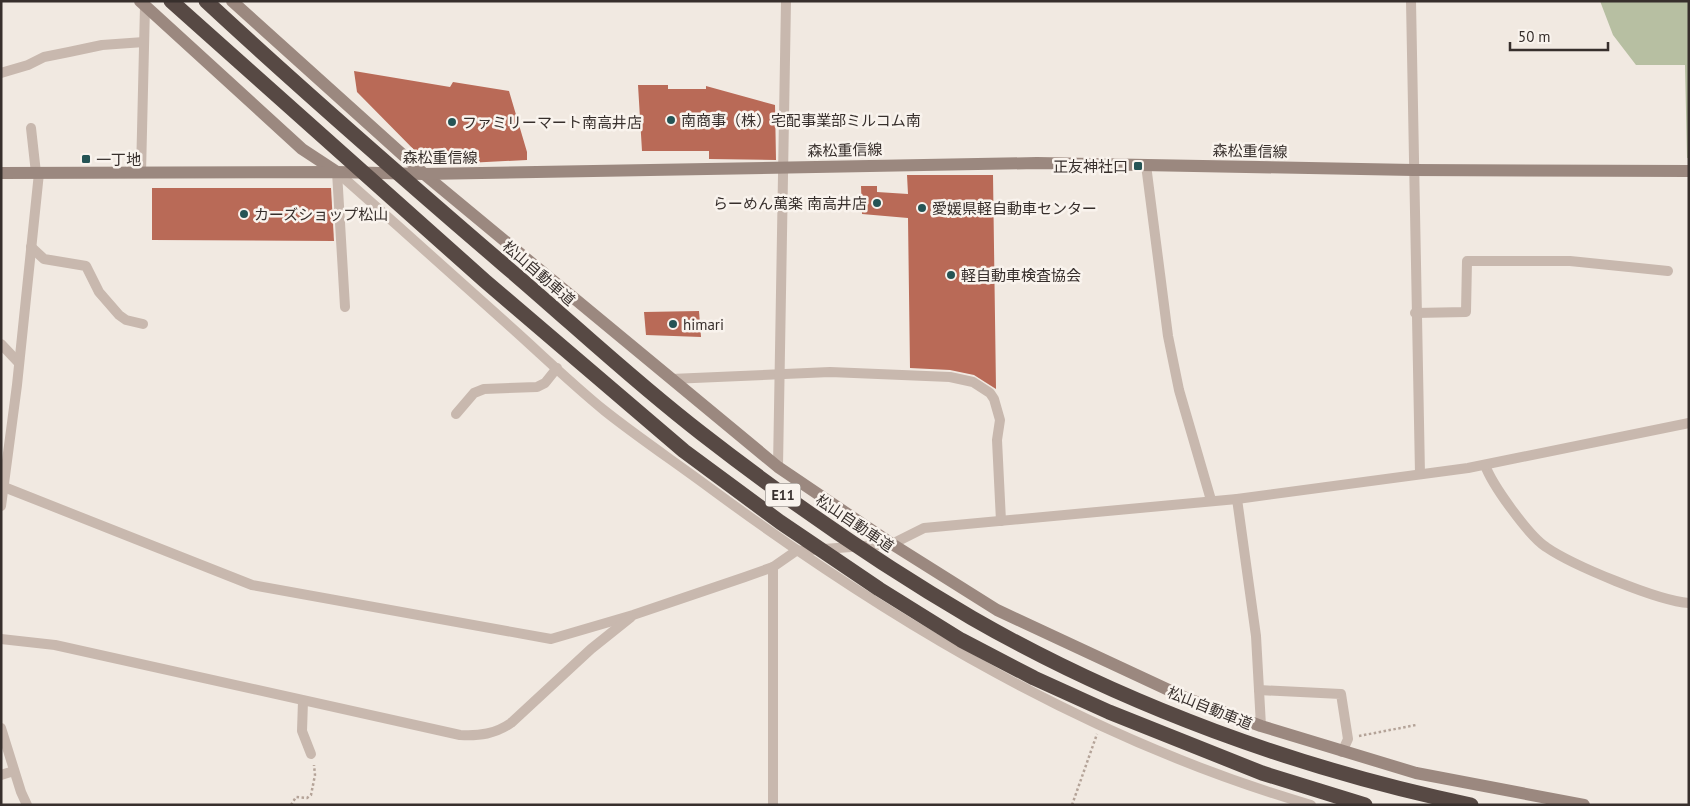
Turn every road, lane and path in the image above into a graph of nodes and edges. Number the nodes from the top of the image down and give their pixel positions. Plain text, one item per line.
1 (171, 1) edge
2 (206, 1) edge
3 (232, 1) edge
4 (786, 1) edge
5 (1411, 1) edge
6 (142, 4) edge
7 (144, 42) junction
8 (1, 73) edge
9 (31, 128) dead end
10 (1146, 165) junction
11 (784, 167) junction
12 (1413, 170) junction
13 (1689, 171) edge
14 (337, 172) junction
15 (37, 173) junction
16 (141, 173) junction
17 (1, 174) edge
18 (424, 174) junction
19 (31, 247) junction
20 (1668, 271) dead end
21 (345, 306) dead end
22 (1415, 313) junction
23 (143, 324) dead end
24 (1, 344) edge
25 (20, 364) junction
26 (557, 368) junction
27 (780, 374) junction
28 (672, 379) junction
29 (456, 414) dead end
30 (1689, 423) edge
31 (1484, 465) junction
32 (778, 467) junction
33 (1420, 474) junction
34 (4, 487) junction
35 (1237, 498) junction
36 (1211, 500) junction
37 (1, 506) edge
38 (1001, 520) junction
39 (892, 544) junction
40 (796, 551) junction
41 (773, 567) junction
42 (1689, 603) edge
43 (633, 615) junction
44 (1, 639) edge
45 (1259, 690) junction
46 (302, 701) junction
47 (1416, 724) dead end
48 (1100, 725) junction
49 (1261, 726) junction
50 (1, 728) edge
51 (1348, 738) junction
52 (1342, 752) junction
53 (311, 754) joint
54 (14, 771) junction
55 (1, 775) edge
56 (1271, 793) junction
57 (27, 805) edge
58 (291, 805) edge
59 (773, 805) edge
60 (1072, 805) edge
61 (1272, 805) edge
62 (1311, 805) edge
63 (1365, 805) edge
64 (1471, 805) edge
65 (1584, 805) edge

1 - 63 highway, E11, bridge
2 - 64 highway, 松山自動車道 / E11, bridge
3 - 18 street
4 - 11 street
5 - 12 street
6 - 7 street
6 - 14 street
7 - 8 street
7 - 16 street
9 - 15 street
10 - 11 street, 森松重信線
10 - 12 street, 森松重信線
10 - 36 street
11 - 18 street, 森松重信線
11 - 27 street
12 - 13 street, 森松重信線
12 - 22 street
14 - 16 street, 森松重信線
14 - 18 street, 森松重信線
14 - 21 street
14 - 26 street
15 - 16 street, 森松重信線
15 - 17 street, 森松重信線
15 - 19 street
18 - 28 street
19 - 23 street
19 - 25 street
20 - 22 street
22 - 33 street
24 - 25 street
25 - 34 street
26 - 29 street
26 - 40 street
27 - 28 street
27 - 32 street
27 - 38 street
28 - 32 street
30 - 31 street
31 - 33 street
31 - 42 street
32 - 39 street
33 - 35 street
34 - 37 street
34 - 43 street
35 - 36 street
35 - 45 street
36 - 38 street
38 - 39 street
39 - 40 street
39 - 49 street
40 - 41 street
40 - 48 street
41 - 43 street
41 - 59 street
43 - 46 street
44 - 46 street
45 - 49 street
45 - 51 street
46 - 53 street
47 - 51 path
48 - 56 street
48 - 60 path
49 - 52 street
50 - 54 street
51 - 52 street
52 - 65 street
53 - 58 path
54 - 55 street
54 - 57 street
56 - 61 street
56 - 62 street

